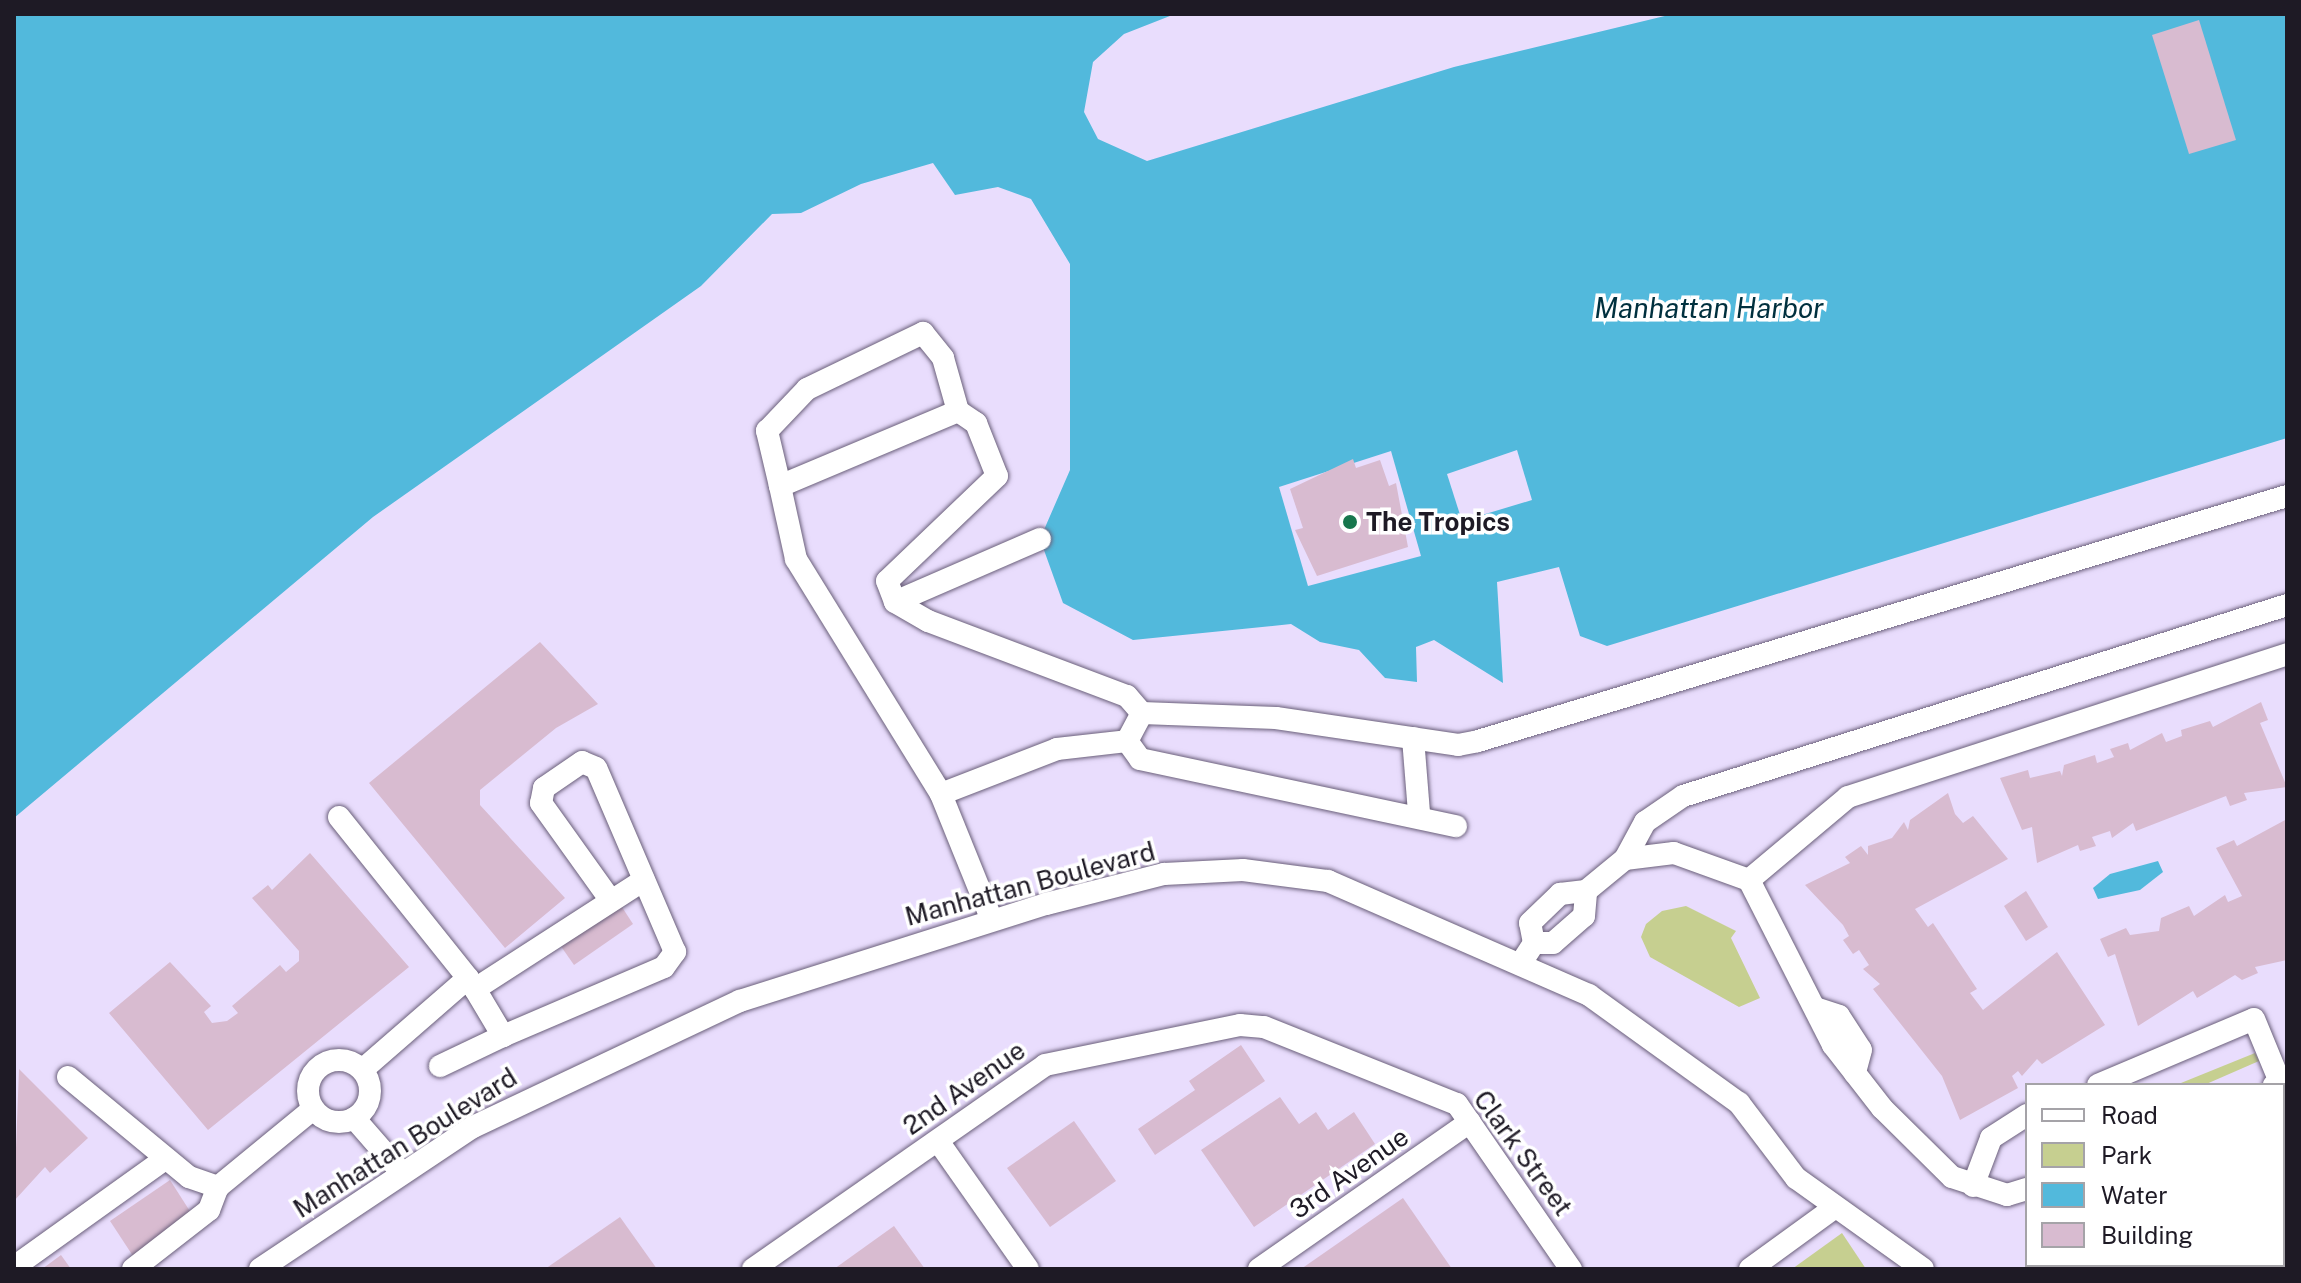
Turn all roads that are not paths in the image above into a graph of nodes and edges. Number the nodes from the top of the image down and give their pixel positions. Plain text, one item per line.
1 (958, 411) junction
2 (780, 486) junction
3 (2287, 496) edge
4 (1040, 539) dead end
5 (895, 602) junction
6 (2287, 605) edge
7 (2287, 654) edge
8 (1142, 713) junction
9 (1413, 738) junction
10 (1127, 741) junction
11 (941, 794) junction
12 (1419, 813) junction
13 (339, 817) dead end
14 (1456, 826) dead end
15 (1625, 859) junction
16 (644, 880) junction
17 (1749, 880) junction
18 (1586, 891) junction
19 (609, 898) junction
20 (991, 918) junction
21 (1528, 952) junction
22 (471, 984) junction
23 (1284, 1034) joint
24 (503, 1036) junction
25 (440, 1066) dead end
26 (362, 1070) junction
27 (68, 1077) dead end
28 (2280, 1082) edge
29 (2103, 1083) edge
30 (313, 1109) junction
31 (2025, 1116) edge
32 (354, 1118) junction
33 (1470, 1122) junction
34 (938, 1141) junction
35 (165, 1159) junction
36 (402, 1173) junction
37 (1973, 1186) junction
38 (218, 1187) junction
39 (2025, 1190) edge
40 (1834, 1208) junction
41 (14, 1267) edge
42 (133, 1269) edge
43 (260, 1269) edge
44 (753, 1269) edge
45 (1028, 1269) edge
46 (1259, 1269) edge
47 (1571, 1269) edge
48 (1750, 1269) edge
49 (1923, 1269) edge

1 - 2 street
1 - 2 street
1 - 5 street
2 - 11 street
3 - 9 street
4 - 5 street
5 - 8 street
6 - 15 street
7 - 17 street
8 - 9 street
8 - 10 street
9 - 12 street
10 - 11 street
10 - 12 street
11 - 20 street
12 - 14 street
13 - 22 street
15 - 17 street
15 - 18 street
16 - 19 street
16 - 19 street
16 - 24 street
17 - 37 street
18 - 21 street
18 - 21 street
19 - 22 street
20 - 21 street, Manhattan Boulevard
20 - 36 street, Manhattan Boulevard
21 - 40 street, Manhattan Boulevard
22 - 24 street
22 - 26 street
23 - 33 street, Clark Street
23 - 34 street, 2nd Avenue
24 - 25 street
26 - 30 street
26 - 32 street
27 - 35 street
28 - 29 street
30 - 32 street
30 - 38 street
31 - 37 street
32 - 36 street
33 - 46 street, 3rd Avenue
33 - 47 street, Clark Street
34 - 44 street, 2nd Avenue
34 - 45 street
35 - 38 street
35 - 41 street
36 - 43 street, Manhattan Boulevard
37 - 39 street
38 - 42 street
40 - 48 street
40 - 49 street, Manhattan Boulevard

